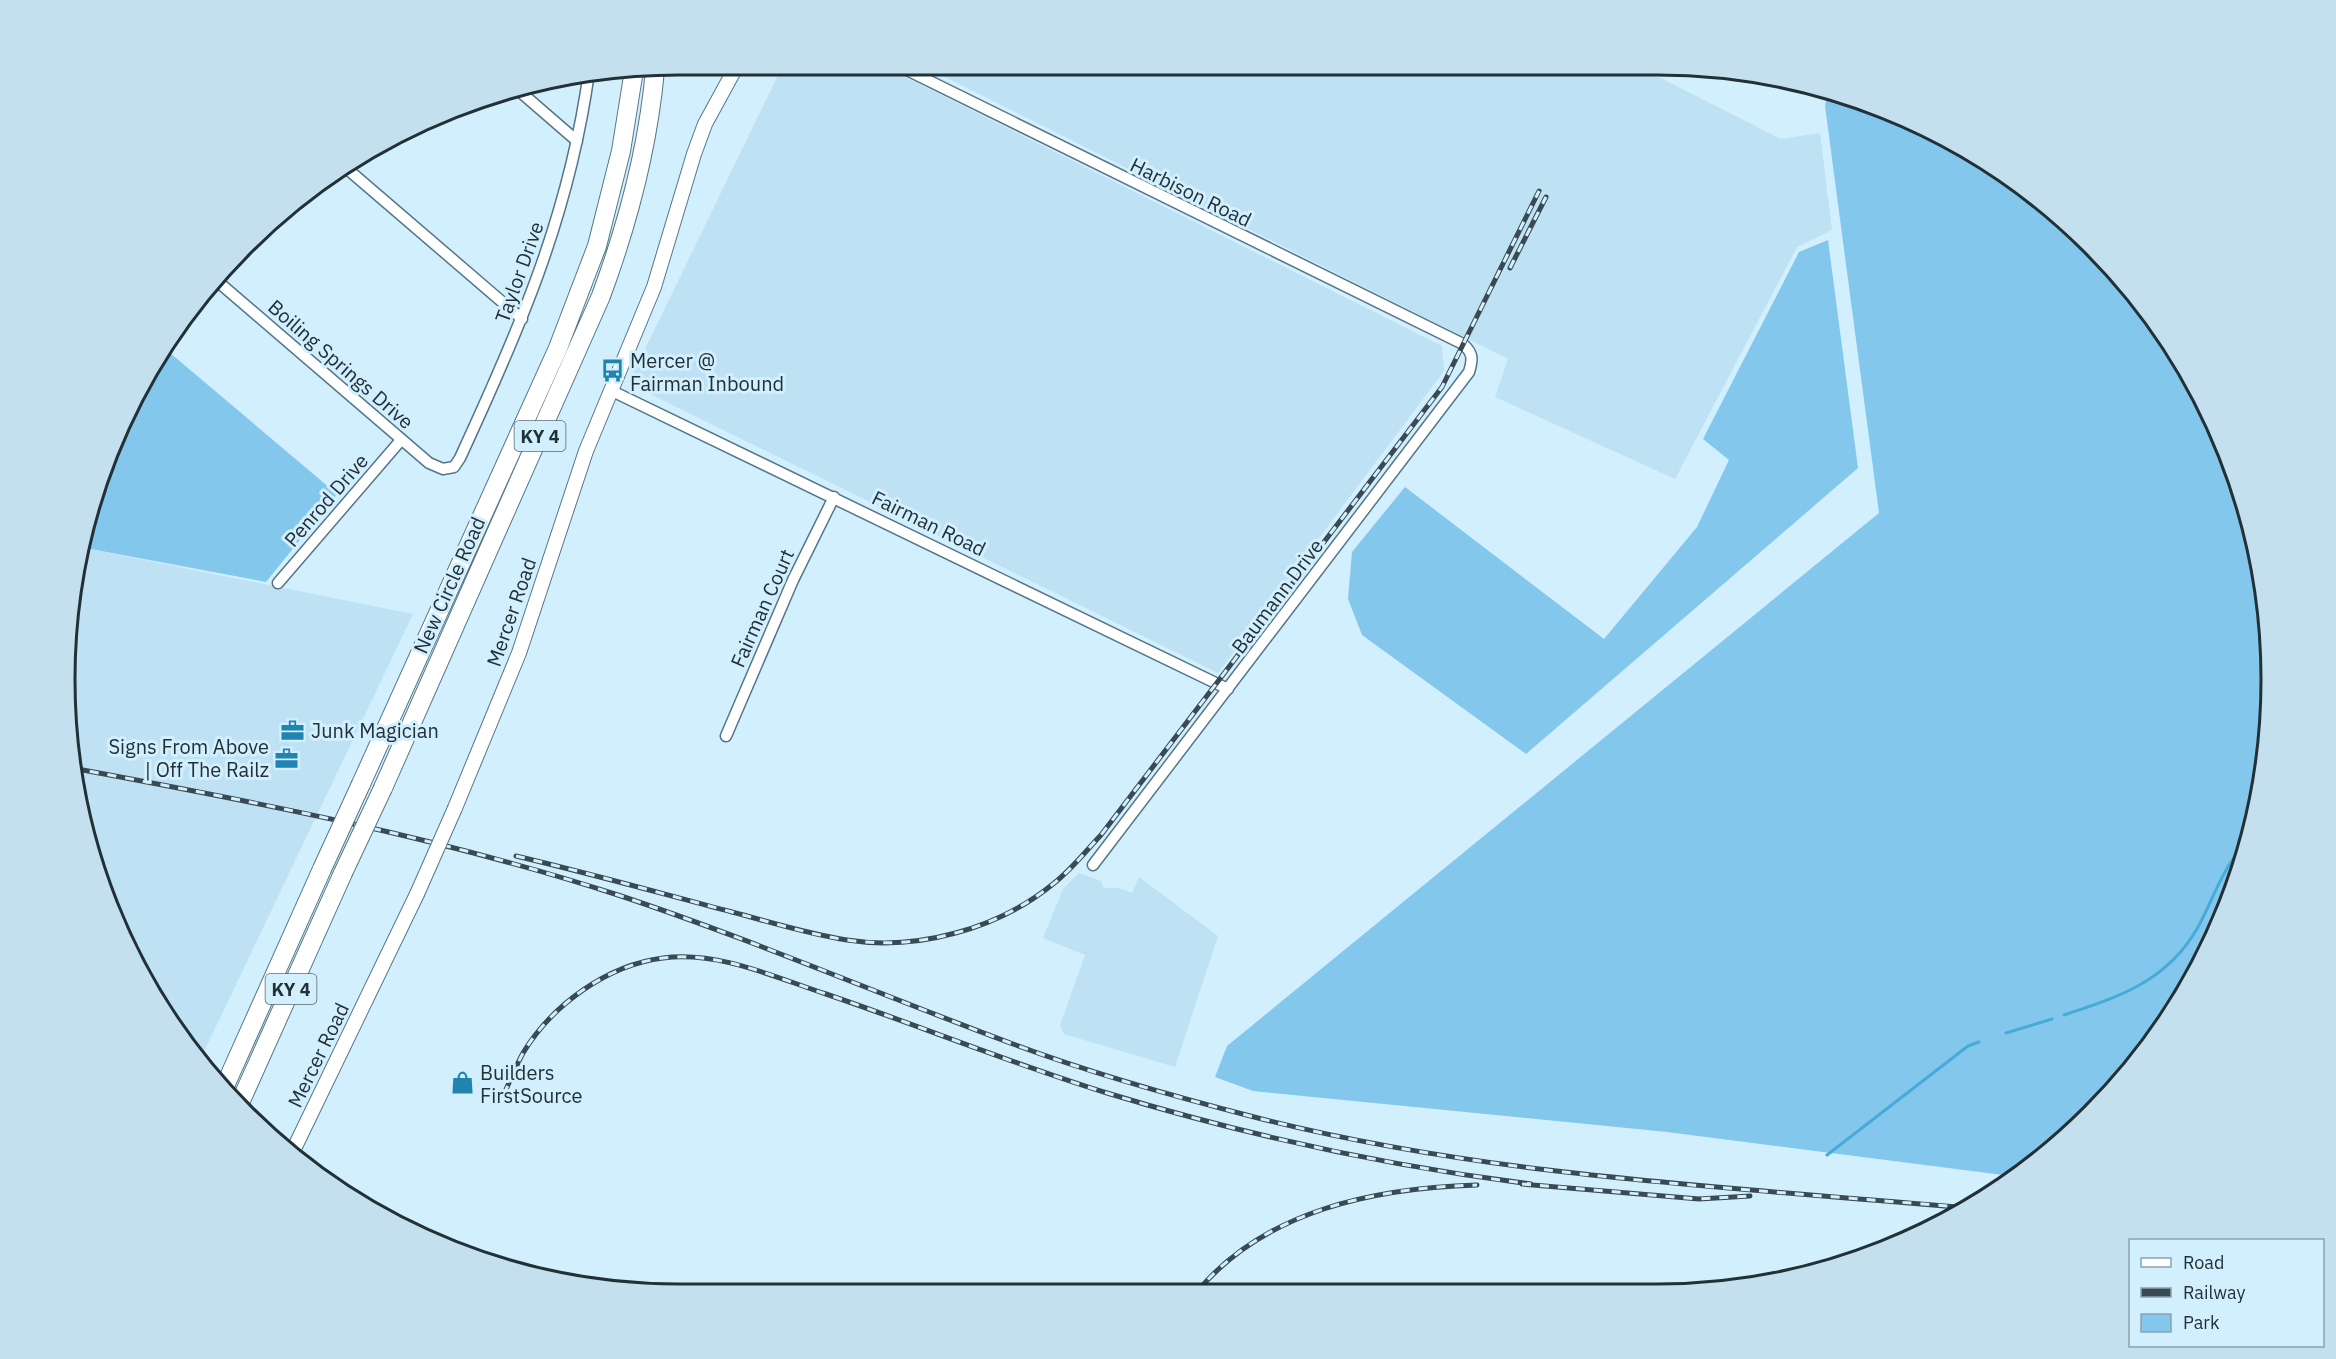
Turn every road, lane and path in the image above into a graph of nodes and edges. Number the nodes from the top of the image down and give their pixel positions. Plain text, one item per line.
1 (732, 75) edge
2 (916, 75) edge
3 (654, 76) edge
4 (633, 77) edge
5 (587, 82) edge
6 (525, 96) edge
7 (578, 141) junction
8 (351, 172) edge
9 (222, 285) edge
10 (522, 318) junction
11 (1463, 344) joint
12 (612, 391) junction
13 (401, 440) junction
14 (446, 469) joint
15 (834, 496) junction
16 (278, 584) dead end
17 (1228, 689) junction
18 (726, 736) dead end
19 (1093, 866) dead end
20 (228, 1081) edge
21 (243, 1097) edge
22 (295, 1146) edge

1 - 12 street, Mercer Road
2 - 11 street, Harbison Road
3 - 21 highway, New Circle Road / KY 4, bridge
4 - 20 highway, New Circle Road / KY 4, bridge
5 - 7 street, Taylor Drive
6 - 7 street
7 - 10 street, Taylor Drive
8 - 10 street
9 - 13 street, Boiling Springs Drive
10 - 14 street, Taylor Drive
11 - 17 street, Baumann Drive
12 - 15 street, Fairman Road
12 - 22 street, Mercer Road, bridge
13 - 14 street, Boiling Springs Drive
13 - 16 street, Penrod Drive
15 - 17 street, Fairman Road
15 - 18 street, Fairman Court
17 - 19 street, Baumann Drive

